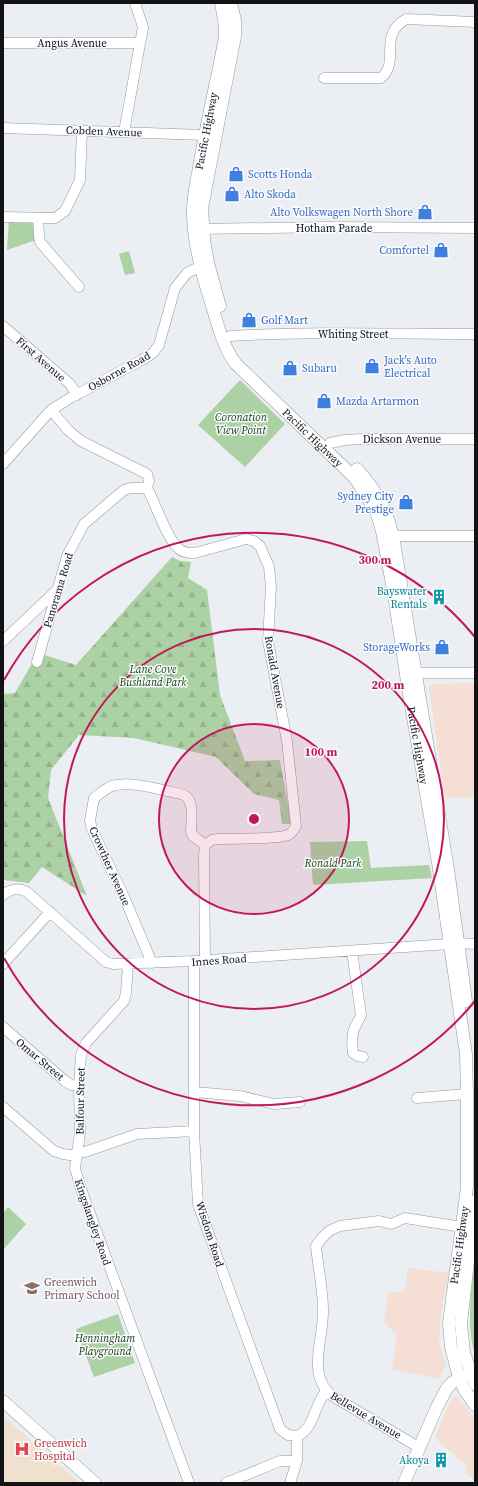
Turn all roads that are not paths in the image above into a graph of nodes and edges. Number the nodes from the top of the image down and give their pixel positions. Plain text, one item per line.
1 (135, 3) edge
2 (222, 3) edge
3 (232, 3) edge
4 (475, 22) edge
5 (3, 43) edge
6 (140, 43) junction
7 (324, 78) dead end
8 (3, 128) edge
9 (82, 130) junction
10 (124, 132) junction
11 (204, 134) junction
12 (3, 216) edge
13 (38, 218) junction
14 (475, 228) edge
15 (198, 229) junction
16 (204, 264) junction
17 (79, 287) dead end
18 (3, 326) edge
19 (475, 334) edge
20 (230, 336) junction
21 (77, 395) junction
22 (51, 410) junction
23 (475, 440) edge
24 (330, 443) junction
25 (3, 464) edge
26 (147, 488) junction
27 (393, 536) junction
28 (475, 536) edge
29 (58, 588) junction
30 (3, 641) edge
31 (37, 662) dead end
32 (411, 673) junction
33 (475, 674) edge
34 (205, 845) junction
35 (3, 895) edge
36 (50, 912) junction
37 (454, 944) junction
38 (475, 944) edge
39 (352, 951) junction
40 (205, 960) junction
41 (194, 961) junction
42 (152, 963) junction
43 (3, 964) edge
44 (128, 965) junction
45 (3, 1028) edge
46 (363, 1057) dead end
47 (475, 1077) edge
48 (79, 1086) junction
49 (195, 1092) junction
50 (467, 1094) junction
51 (417, 1098) dead end
52 (300, 1102) dead end
53 (3, 1107) edge
54 (194, 1131) junction
55 (471, 1150) edge
56 (76, 1154) junction
57 (475, 1201) edge
58 (462, 1227) junction
59 (459, 1378) junction
60 (473, 1379) edge
61 (326, 1391) junction
62 (3, 1401) edge
63 (475, 1405) edge
64 (297, 1436) junction
65 (420, 1448) junction
66 (297, 1461) junction
67 (95, 1483) edge
68 (189, 1483) edge
69 (226, 1483) edge
70 (290, 1483) edge
71 (404, 1483) edge

1 - 6 street
2 - 11 main road, Pacific Highway
3 - 15 main road, Pacific Highway
4 - 7 street
5 - 6 street, Angus Avenue
6 - 10 street
8 - 9 street, Cobden Avenue
9 - 10 street, Cobden Avenue
9 - 13 street
10 - 11 street, Cobden Avenue
11 - 15 main road, Pacific Highway
12 - 13 street
13 - 17 street
14 - 15 street, Hotham Parade
15 - 16 main road, Pacific Highway
16 - 20 main road, Pacific Highway
16 - 21 street, Osborne Road
16 - 32 main road, Pacific Highway
18 - 21 street, First Avenue
19 - 20 street, Whiting Street
20 - 24 main road, Pacific Highway
21 - 22 street, Osborne Road
22 - 25 street, Osborne Road
22 - 26 street, Ronald Avenue
23 - 24 street, Dickson Avenue
24 - 27 main road, Pacific Highway
26 - 29 street, Panorama Road
26 - 34 street, Ronald Avenue
27 - 28 street
27 - 32 main road, Pacific Highway
29 - 30 street
29 - 31 street, Panorama Road
32 - 33 street
32 - 37 main road, Pacific Highway
34 - 40 street
34 - 42 street, Crowther Avenue
35 - 36 street, Innes Road
36 - 43 street
36 - 44 street, Innes Road
37 - 38 street, Innes Road
37 - 39 street, Innes Road
37 - 47 main road, Pacific Highway
37 - 50 main road, Pacific Highway
39 - 40 street, Innes Road
39 - 46 street
40 - 41 street, Innes Road
41 - 42 street, Innes Road
41 - 49 street, Wisdom Road
42 - 44 street, Innes Road
44 - 48 street, Balfour Street
45 - 48 street, Omar Street
48 - 56 street, Balfour Street
49 - 52 street
49 - 54 street, Wisdom Road
50 - 51 street
50 - 55 main road, Pacific Highway
53 - 56 street
54 - 56 street
54 - 64 street, Wisdom Road
55 - 58 main road, Pacific Highway
56 - 68 street, Kingslangley Road
57 - 60 main road, Pacific Highway
58 - 59 main road, Pacific Highway
58 - 61 street, Bellevue Avenue
59 - 60 main road
59 - 63 main road, Pacific Highway
59 - 65 main road
61 - 64 street
61 - 65 street, Bellevue Avenue
62 - 67 main road
64 - 66 street
65 - 71 main road
66 - 69 street
66 - 70 street

